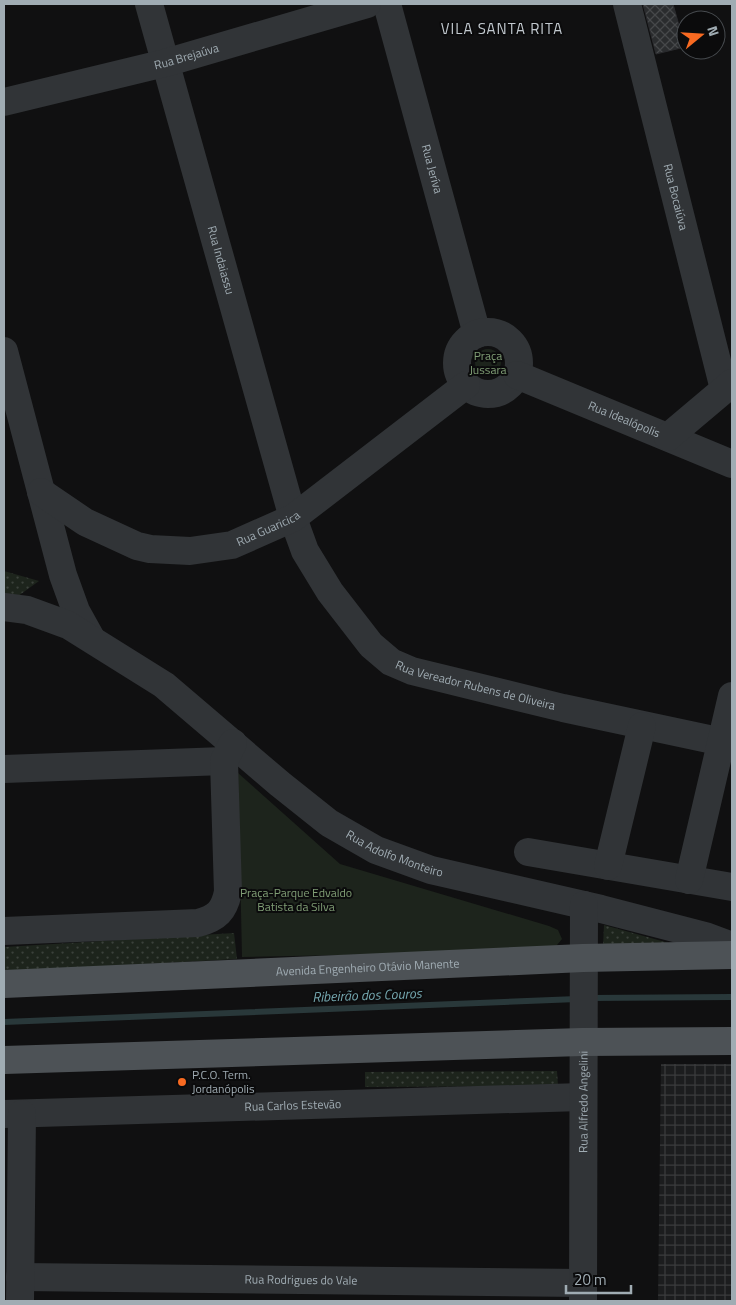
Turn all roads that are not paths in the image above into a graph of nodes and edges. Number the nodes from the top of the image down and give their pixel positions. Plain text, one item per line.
1 (149, 4) edge
2 (367, 4) edge
3 (387, 4) edge
4 (626, 4) edge
5 (165, 63) junction
6 (4, 102) edge
7 (477, 334) junction
8 (4, 351) edge
9 (517, 375) junction
10 (466, 385) junction
11 (728, 386) edge
12 (668, 437) junction
13 (732, 464) edge
14 (41, 492) junction
15 (293, 518) junction
16 (63, 574) junction
17 (17, 609) edge
18 (91, 638) junction
19 (732, 696) edge
20 (642, 726) junction
21 (727, 743) edge
22 (228, 752) junction
23 (4, 769) edge
24 (528, 852) dead end
25 (608, 866) junction
26 (689, 880) junction
27 (732, 887) edge
28 (584, 905) junction
29 (4, 931) edge
30 (732, 946) edge
31 (732, 955) edge
32 (583, 967) junction
33 (4, 984) edge
34 (582, 1032) junction
35 (732, 1040) edge
36 (4, 1060) edge
37 (582, 1097) junction
38 (13, 1114) edge
39 (20, 1289) edge
40 (583, 1292) edge

1 - 5 street, Rua Indaiassu
2 - 5 street, Rua Brejaúva
3 - 7 street, Rua Jeríva
4 - 11 street, Rua Bocaiúva
5 - 6 street, Rua Brejaúva
5 - 15 street, Rua Indaiassu
7 - 9 street
7 - 10 street
8 - 14 street
9 - 10 street
9 - 12 street, Rua Idealópolis
10 - 15 street, Rua Guaricica
11 - 12 street
12 - 13 street, Rua Idealópolis
14 - 15 street, Rua Guaricica
14 - 16 street
15 - 20 street, Rua Vereador Rubens de Oliveira
16 - 17 street, Rua Adolfo Monteiro
16 - 18 street, Rua Adolfo Monteiro
17 - 18 street, Rua Adolfo Monteiro
18 - 22 street, Rua Adolfo Monteiro
19 - 21 street
20 - 21 street, Rua Vereador Rubens de Oliveira
20 - 25 street
21 - 26 street
22 - 23 street
22 - 28 street, Rua Adolfo Monteiro
22 - 29 street
24 - 25 street
25 - 26 street
26 - 27 street
28 - 30 street, Rua Adolfo Monteiro
28 - 32 street, Rua Alfredo Angelini
31 - 32 main road, Avenida Engenheiro Otávio Manente
32 - 33 main road, Avenida Engenheiro Otávio Manente
32 - 34 street, Rua Alfredo Angelini
34 - 35 main road
34 - 36 main road
34 - 37 street, Rua Alfredo Angelini
37 - 38 street, Rua Carlos Estevão
37 - 40 street, Rua Alfredo Angelini
38 - 39 street
39 - 40 street, Rua Rodrigues do Vale

